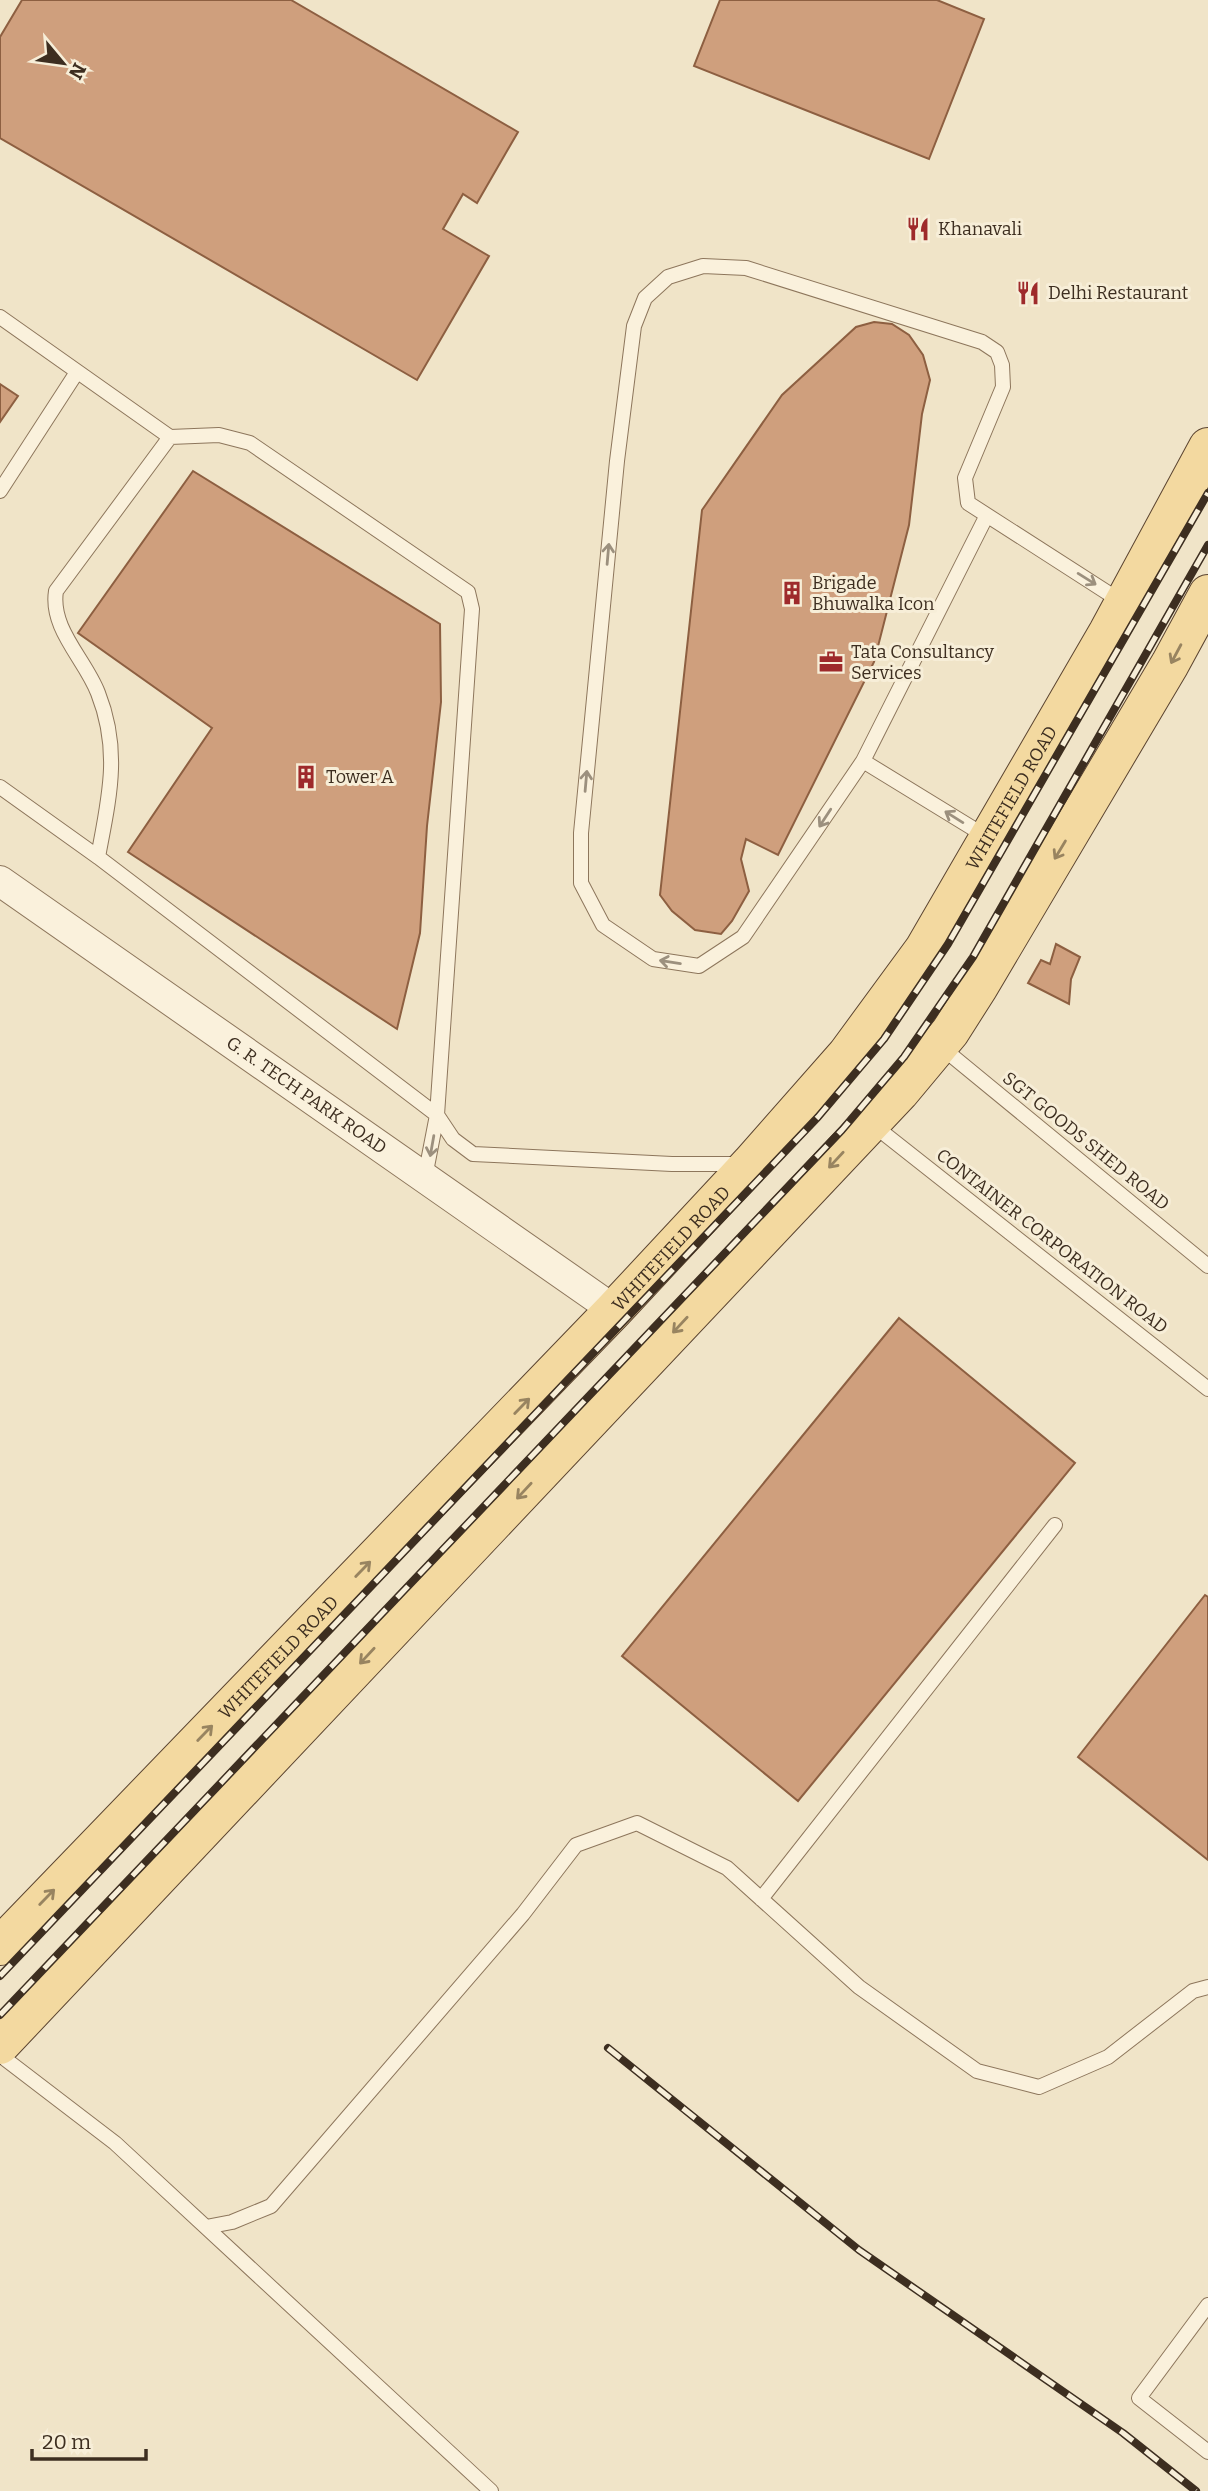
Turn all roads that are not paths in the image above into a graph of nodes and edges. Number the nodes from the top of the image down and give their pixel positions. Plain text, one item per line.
1 (0, 317) edge
2 (77, 372) junction
3 (170, 437) junction
4 (1208, 447) edge
5 (0, 491) edge
6 (986, 516) junction
7 (1208, 594) edge
8 (1124, 603) junction
9 (863, 761) junction
10 (0, 787) edge
11 (989, 838) junction
12 (98, 857) junction
13 (0, 881) edge
14 (939, 1045) junction
15 (437, 1115) junction
16 (871, 1123) junction
17 (751, 1163) junction
18 (425, 1177) junction
19 (1208, 1266) edge
20 (614, 1310) junction
21 (1208, 1389) edge
22 (1055, 1525) dead end
23 (761, 1899) junction
24 (0, 1946) edge
25 (1208, 1987) edge
26 (0, 2045) edge
27 (0, 2055) edge
28 (206, 2227) junction
29 (1208, 2305) edge
30 (1208, 2452) edge
31 (491, 2491) edge

1 - 2 lane
2 - 3 lane
2 - 5 lane
3 - 12 lane
3 - 15 lane
4 - 8 main road, WHITEFIELD ROAD
6 -> 8 lane
6 - 9 lane
9 -> 6 lane
7 -> 14 main road
8 - 11 main road, WHITEFIELD ROAD
11 -> 9 lane
10 - 12 lane
11 - 17 main road, WHITEFIELD ROAD
12 - 15 lane
13 - 18 street, G. R. TECH PARK ROAD
14 - 16 main road
14 - 19 lane, SGT GOODS SHED ROAD
15 - 17 lane
15 -> 18 lane
16 - 21 lane, CONTAINER CORPORATION ROAD
16 -> 26 main road
17 - 20 main road, WHITEFIELD ROAD
18 - 20 street, G. R. TECH PARK ROAD
24 -> 20 main road, WHITEFIELD ROAD
22 - 23 lane
23 - 25 lane
23 - 28 lane
27 - 28 lane
28 - 31 lane
29 - 30 lane

